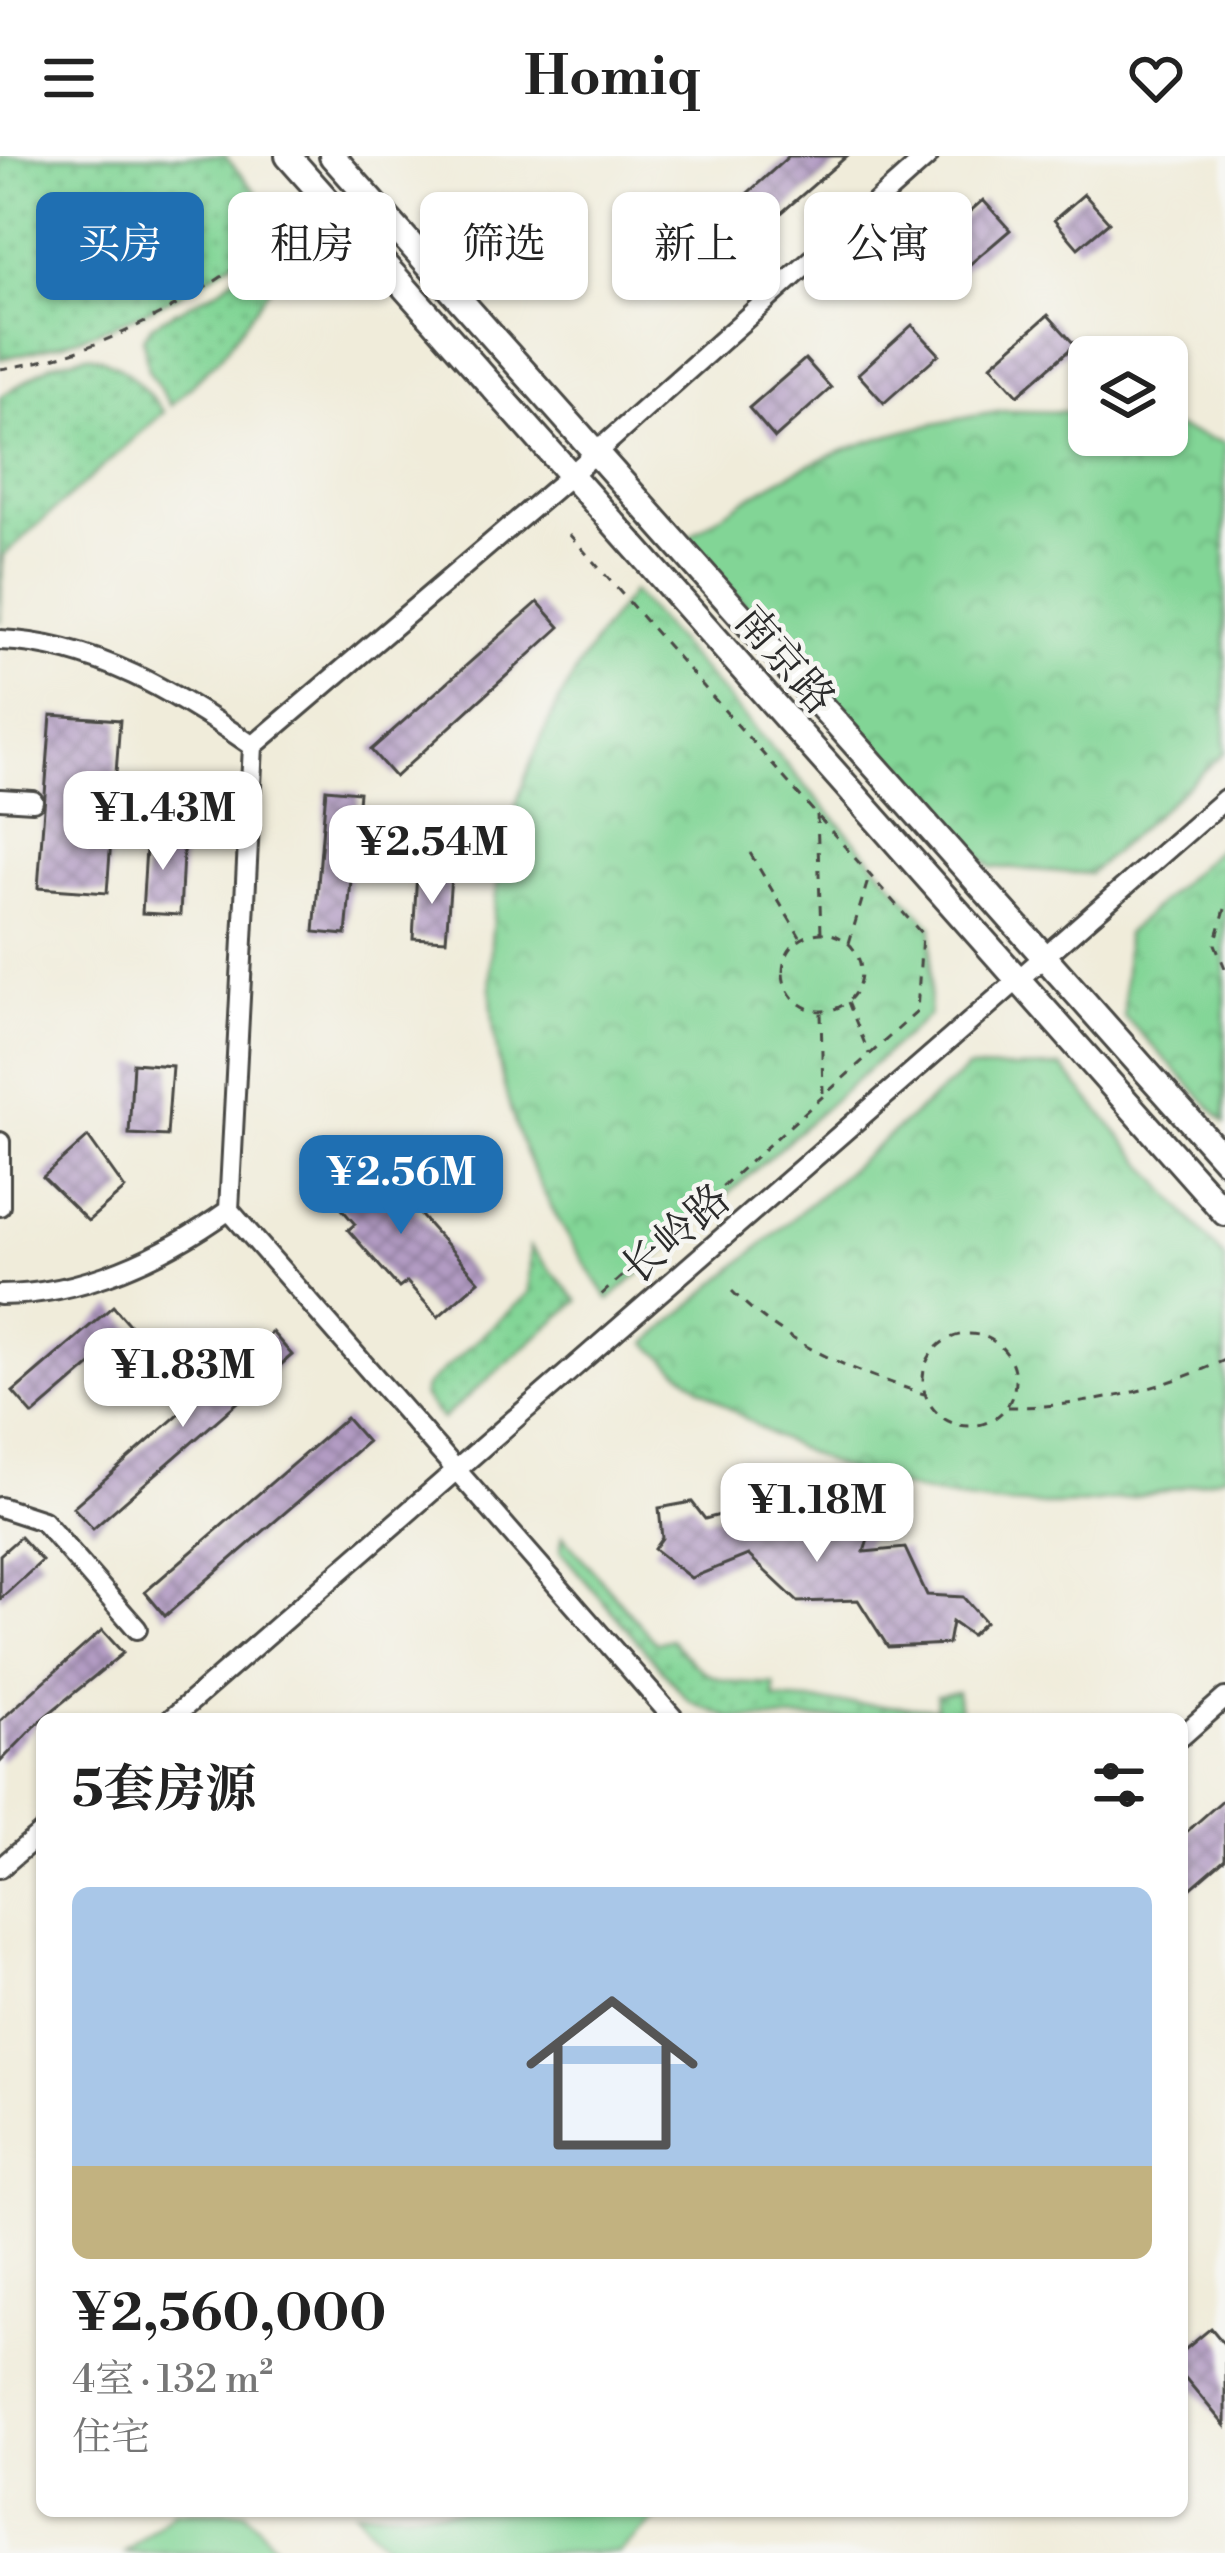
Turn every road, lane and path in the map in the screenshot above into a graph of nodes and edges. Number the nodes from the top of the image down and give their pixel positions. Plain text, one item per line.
1 (288, 156) edge
2 (332, 156) edge
3 (928, 156) edge
4 (228, 273) edge
5 (0, 369) edge
6 (596, 453) junction
7 (572, 474) junction
8 (568, 534) dead end
9 (0, 640) edge
10 (253, 746) junction
11 (0, 799) edge
12 (1225, 799) edge
13 (33, 801) dead end
14 (817, 815) junction
15 (750, 853) dead end
16 (869, 875) junction
17 (1225, 909) edge
18 (821, 934) junction
19 (801, 939) junction
20 (849, 944) junction
21 (1046, 957) junction
22 (1225, 968) edge
23 (1018, 982) junction
24 (848, 1001) junction
25 (821, 1011) junction
26 (869, 1054) junction
27 (823, 1094) junction
28 (0, 1142) edge
29 (1225, 1160) edge
30 (0, 1206) edge
31 (230, 1210) junction
32 (1225, 1213) edge
33 (732, 1292) dead end
34 (0, 1294) edge
35 (600, 1296) dead end
36 (1225, 1360) edge
37 (926, 1395) junction
38 (1006, 1407) junction
39 (454, 1473) junction
40 (0, 1507) edge
41 (136, 1629) dead end
42 (1225, 1698) edge
43 (179, 1713) edge
44 (669, 1713) edge
45 (1188, 1731) edge
46 (36, 1837) edge
47 (0, 1868) edge

1 - 7 main road, 南京路
2 - 6 main road, 南京路
3 - 6 street
4 - 5 path
6 - 7 street
6 - 21 main road, 南京路
7 - 10 street
7 - 23 main road, 南京路
8 - 14 path
9 - 10 street
10 - 31 street
11 - 13 street
12 - 21 street, 长岭路
14 - 16 path
14 - 18 path
15 - 19 path
16 - 20 path
16 - 26 path
17 - 22 path
18 - 19 path
18 - 20 path
19 - 25 path
20 - 24 path
21 - 23 street, 长岭路
21 - 29 main road, 南京路
23 - 32 main road, 南京路
23 - 39 street, 长岭路
24 - 25 path
24 - 26 path
25 - 27 path
26 - 27 path
27 - 35 path
28 - 30 street
31 - 34 street
31 - 39 street
33 - 37 path
36 - 38 path
37 - 38 path
37 - 38 path
39 - 43 street, 长岭路
39 - 44 street
40 - 41 street
42 - 45 street
46 - 47 street

